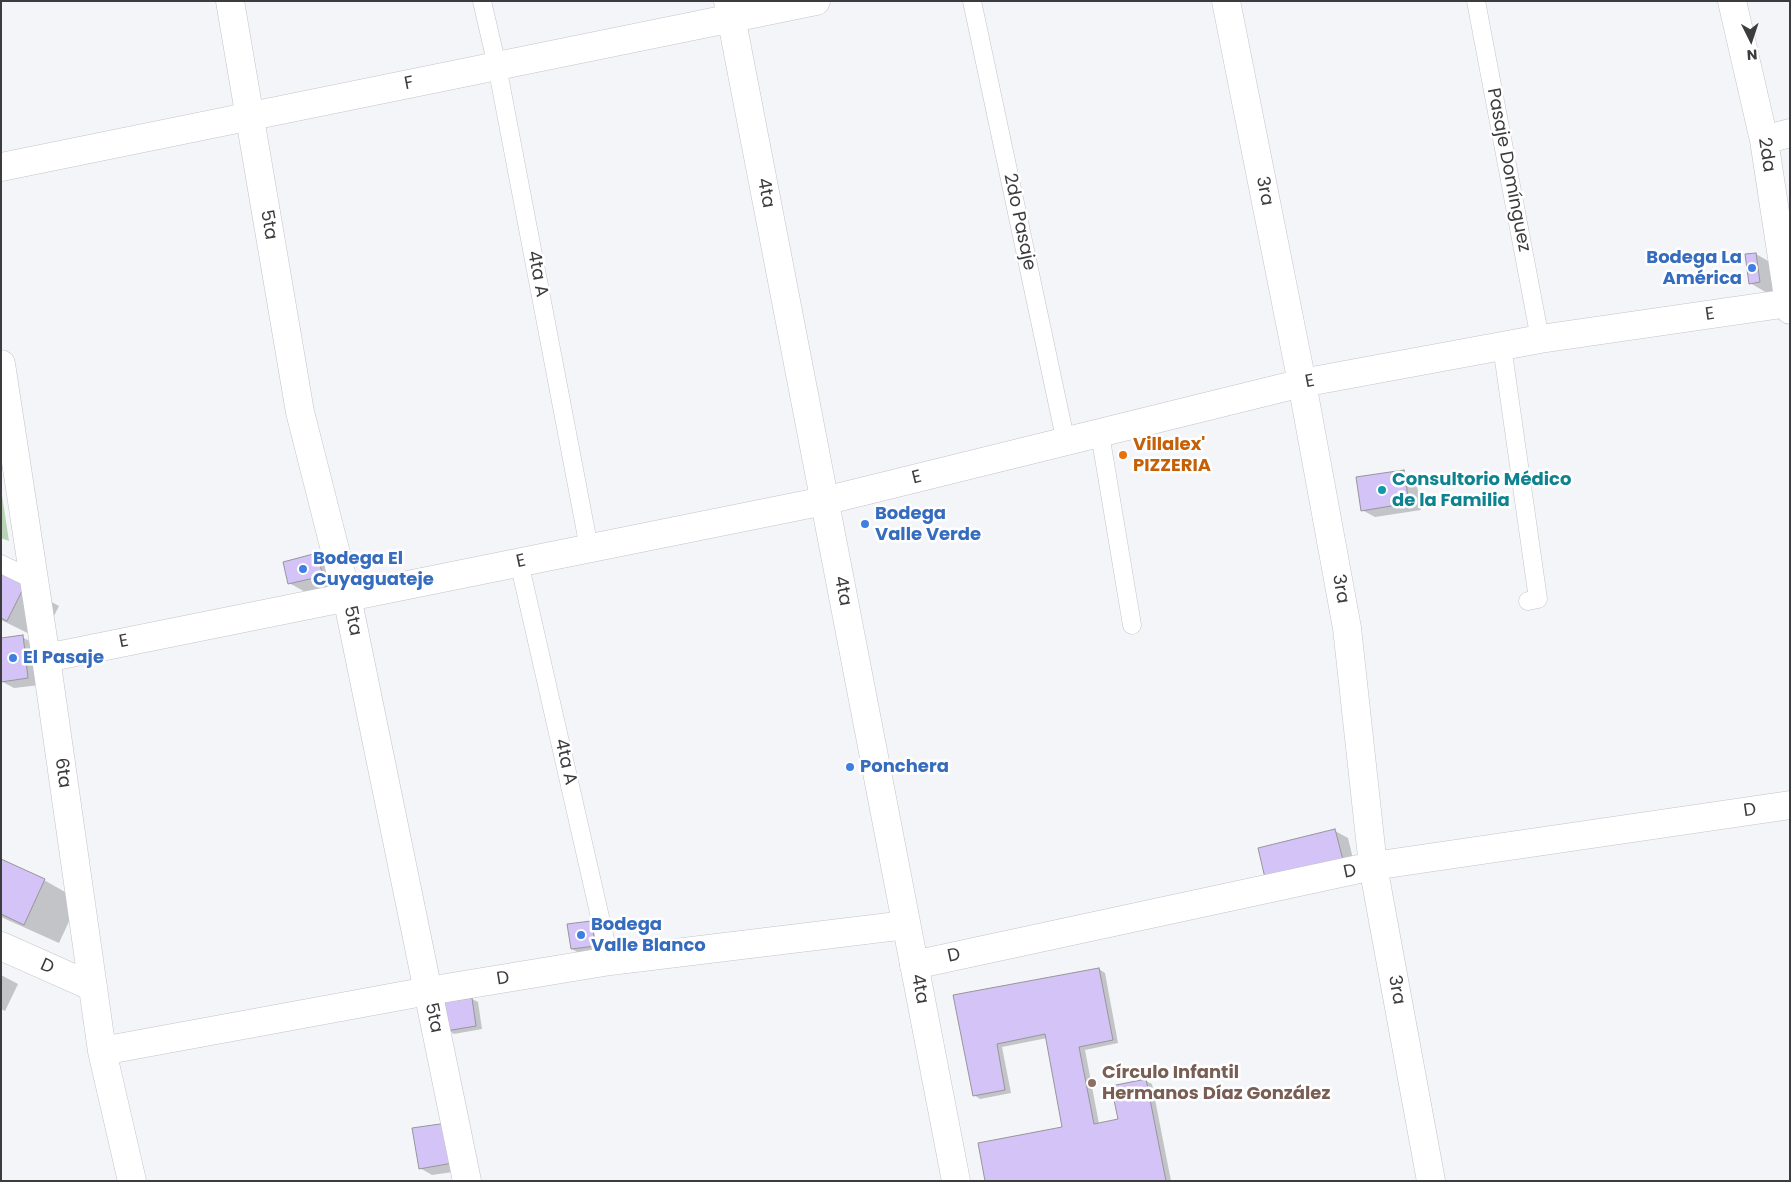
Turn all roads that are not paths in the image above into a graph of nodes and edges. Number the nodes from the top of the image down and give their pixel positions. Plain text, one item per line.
1 (230, 1) edge
2 (482, 1) edge
3 (816, 1) edge
4 (972, 1) edge
5 (1226, 1) edge
6 (1476, 1) edge
7 (1732, 1) edge
8 (729, 10) edge
9 (497, 66) junction
10 (249, 116) junction
11 (1790, 133) edge
12 (1764, 140) junction
13 (1, 167) edge
14 (1789, 307) edge
15 (1540, 339) junction
16 (1502, 346) junction
17 (1, 364) edge
18 (1302, 383) junction
19 (1100, 434) junction
20 (1066, 443) junction
21 (824, 501) junction
22 (589, 548) junction
23 (519, 562) junction
24 (1, 564) edge
25 (34, 580) junction
26 (347, 597) junction
27 (1528, 601) dead end
28 (1132, 625) dead end
29 (46, 658) junction
30 (1790, 806) edge
31 (1373, 866) junction
32 (906, 924) junction
33 (1, 946) edge
34 (610, 961) junction
35 (914, 965) junction
36 (93, 987) junction
37 (428, 991) junction
38 (102, 1051) junction
39 (132, 1181) edge
40 (467, 1181) edge
41 (956, 1181) edge
42 (1431, 1181) edge

1 - 10 street, 5ta
2 - 9 lane, 4ta A
3 - 8 street, F
4 - 20 lane, 2do Pasaje
5 - 18 street, 3ra
6 - 15 lane, Pasaje Domínguez
7 - 12 street, 2da
8 - 9 street, F
8 - 21 street, 4ta
9 - 10 street, F
9 - 22 lane, 4ta A
10 - 13 street, F
10 - 26 street, 5ta
11 - 12 street
12 - 14 street, 2da
14 - 15 street, E
15 - 16 street, E
16 - 18 street, E
16 - 27 lane
17 - 25 street, 6ta
18 - 19 street, E
18 - 31 street, 3ra
19 - 20 street, E
19 - 28 lane
20 - 21 street, E
21 - 22 street, E
21 - 32 street, 4ta
22 - 23 street, E
23 - 26 street, E
23 - 34 lane, 4ta A
24 - 25 lane
25 - 29 street, 6ta
26 - 29 street, E
26 - 37 street, 5ta
29 - 36 street, 6ta
30 - 31 street, D
31 - 35 street, D
31 - 42 street, 3ra
32 - 34 street, D
32 - 35 street, 4ta
33 - 36 street, D
34 - 37 street, D
35 - 41 street, 4ta
36 - 38 street, 6ta
37 - 38 street, D
37 - 40 street, 5ta
38 - 39 street, 6ta

